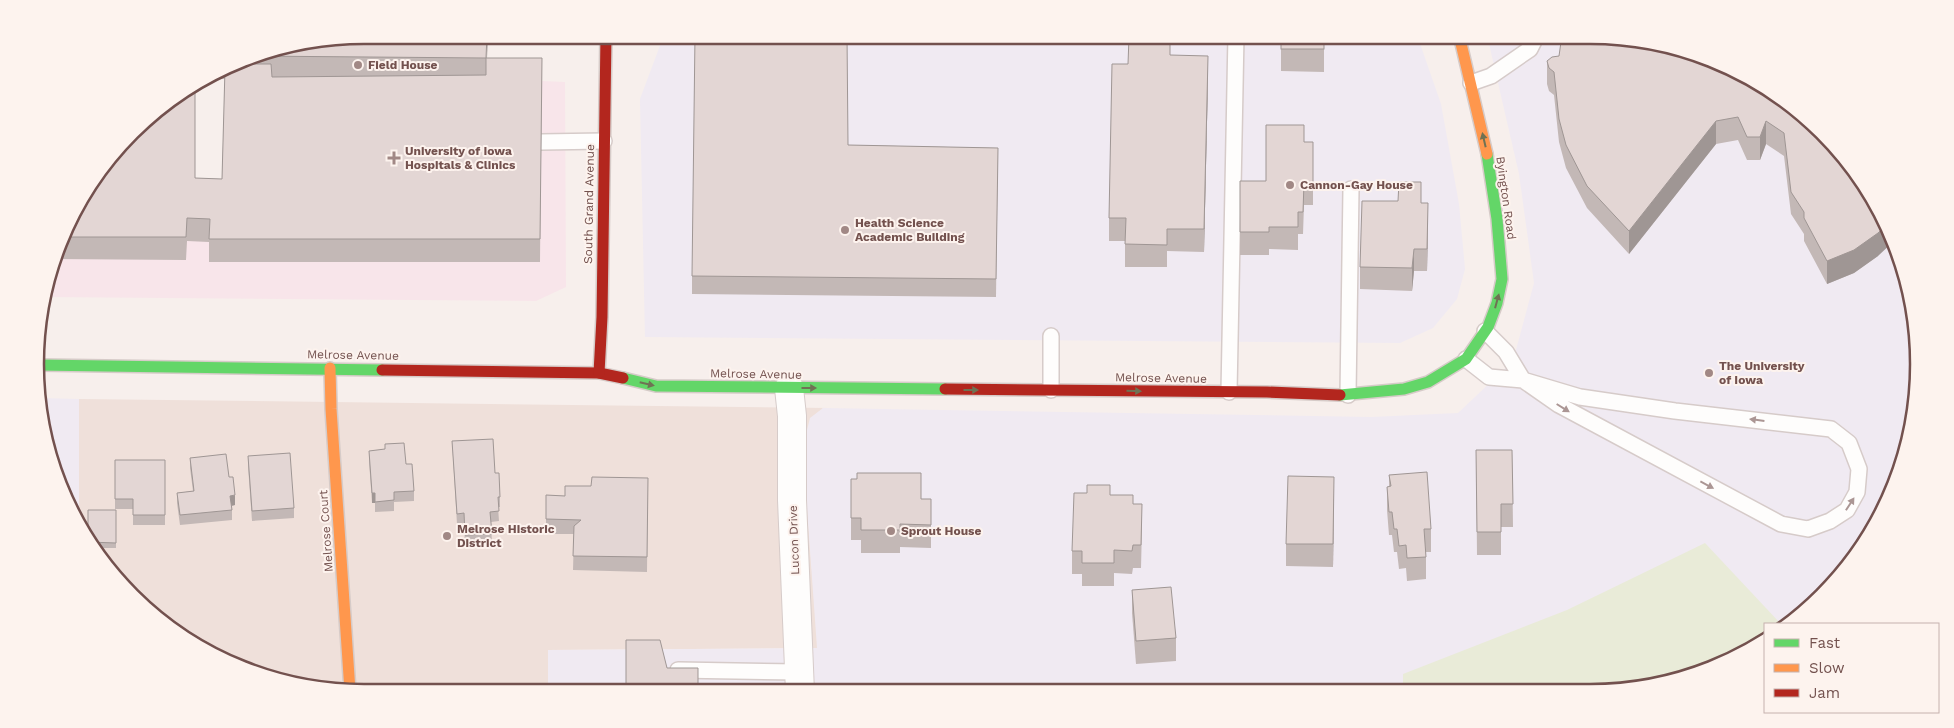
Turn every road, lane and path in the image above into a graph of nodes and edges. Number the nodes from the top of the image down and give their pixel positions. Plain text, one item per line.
1 (606, 44) edge
2 (1236, 44) edge
3 (1461, 44) edge
4 (1533, 44) edge
5 (1471, 83) junction
6 (604, 141) junction
7 (541, 142) edge
8 (1351, 189) dead end
9 (1485, 331) junction
10 (1051, 336) dead end
11 (1466, 359) junction
12 (44, 365) edge
13 (330, 368) junction
14 (599, 373) junction
15 (1523, 380) junction
16 (789, 388) junction
17 (1051, 390) junction
18 (1229, 392) junction
19 (1348, 395) junction
20 (675, 670) edge
21 (800, 682) edge
22 (350, 684) edge

1 - 6 main road, South Grand Avenue
2 - 18 lane
3 - 5 main road, Byington Road
4 - 5 lane
9 -> 5 main road, Byington Road
6 - 7 lane
6 - 14 main road, South Grand Avenue
8 - 19 lane
9 - 11 main road, Byington Road
9 - 15 lane
10 - 17 lane
11 - 15 lane
11 - 19 main road, Melrose Avenue
12 - 13 main road, Melrose Avenue
13 - 14 main road, Melrose Avenue
13 - 22 main road, Melrose Court
14 -> 16 main road, Melrose Avenue
15 -> 15 lane
16 -> 17 main road, Melrose Avenue
16 - 21 street, Lucon Drive
17 -> 18 main road, Melrose Avenue
18 - 19 main road, Melrose Avenue
20 - 21 lane

